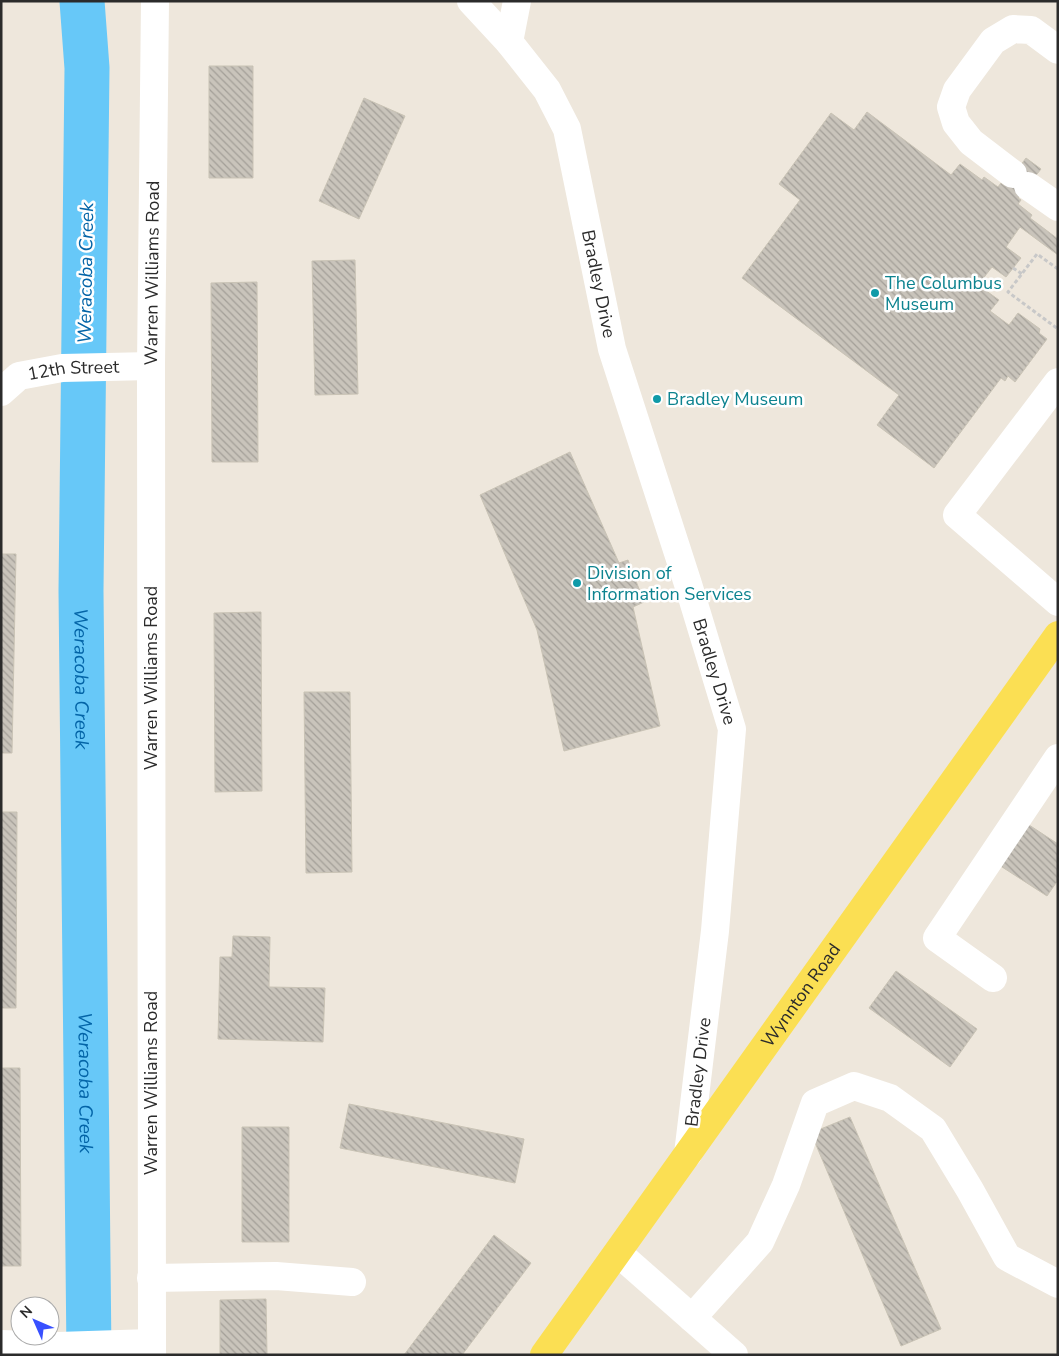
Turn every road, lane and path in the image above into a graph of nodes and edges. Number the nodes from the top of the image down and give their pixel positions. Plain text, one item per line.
1 (155, 1) edge
2 (471, 1) edge
3 (518, 1) edge
4 (509, 42) junction
5 (1058, 50) edge
6 (1058, 207) edge
7 (1013, 268) dead end
8 (1058, 269) edge
9 (1022, 274) junction
10 (1058, 329) edge
11 (151, 366) junction
12 (1058, 382) edge
13 (1, 392) edge
14 (1058, 602) edge
15 (1058, 635) edge
16 (1055, 767) edge
17 (993, 978) dead end
18 (688, 1154) junction
19 (618, 1253) junction
20 (152, 1278) junction
21 (352, 1282) dead end
22 (1058, 1284) edge
23 (692, 1318) junction
24 (1, 1344) edge
25 (152, 1349) edge
26 (544, 1355) edge
27 (734, 1355) edge

1 - 11 street, Warren Williams Road
2 - 4 street, Bradley Drive
3 - 4 street
4 - 18 street, Bradley Drive
5 - 6 street
7 - 9 path
8 - 9 path
9 - 10 path
11 - 13 street, 12th Street
11 - 20 street, Warren Williams Road
12 - 14 street
15 - 18 main road, Wynnton Road
16 - 17 street
18 - 19 main road, Wynnton Road
19 - 23 street
19 - 26 main road, Wynnton Road
20 - 21 street
20 - 25 street, Warren Williams Road
22 - 23 street
23 - 27 street
24 - 25 street

